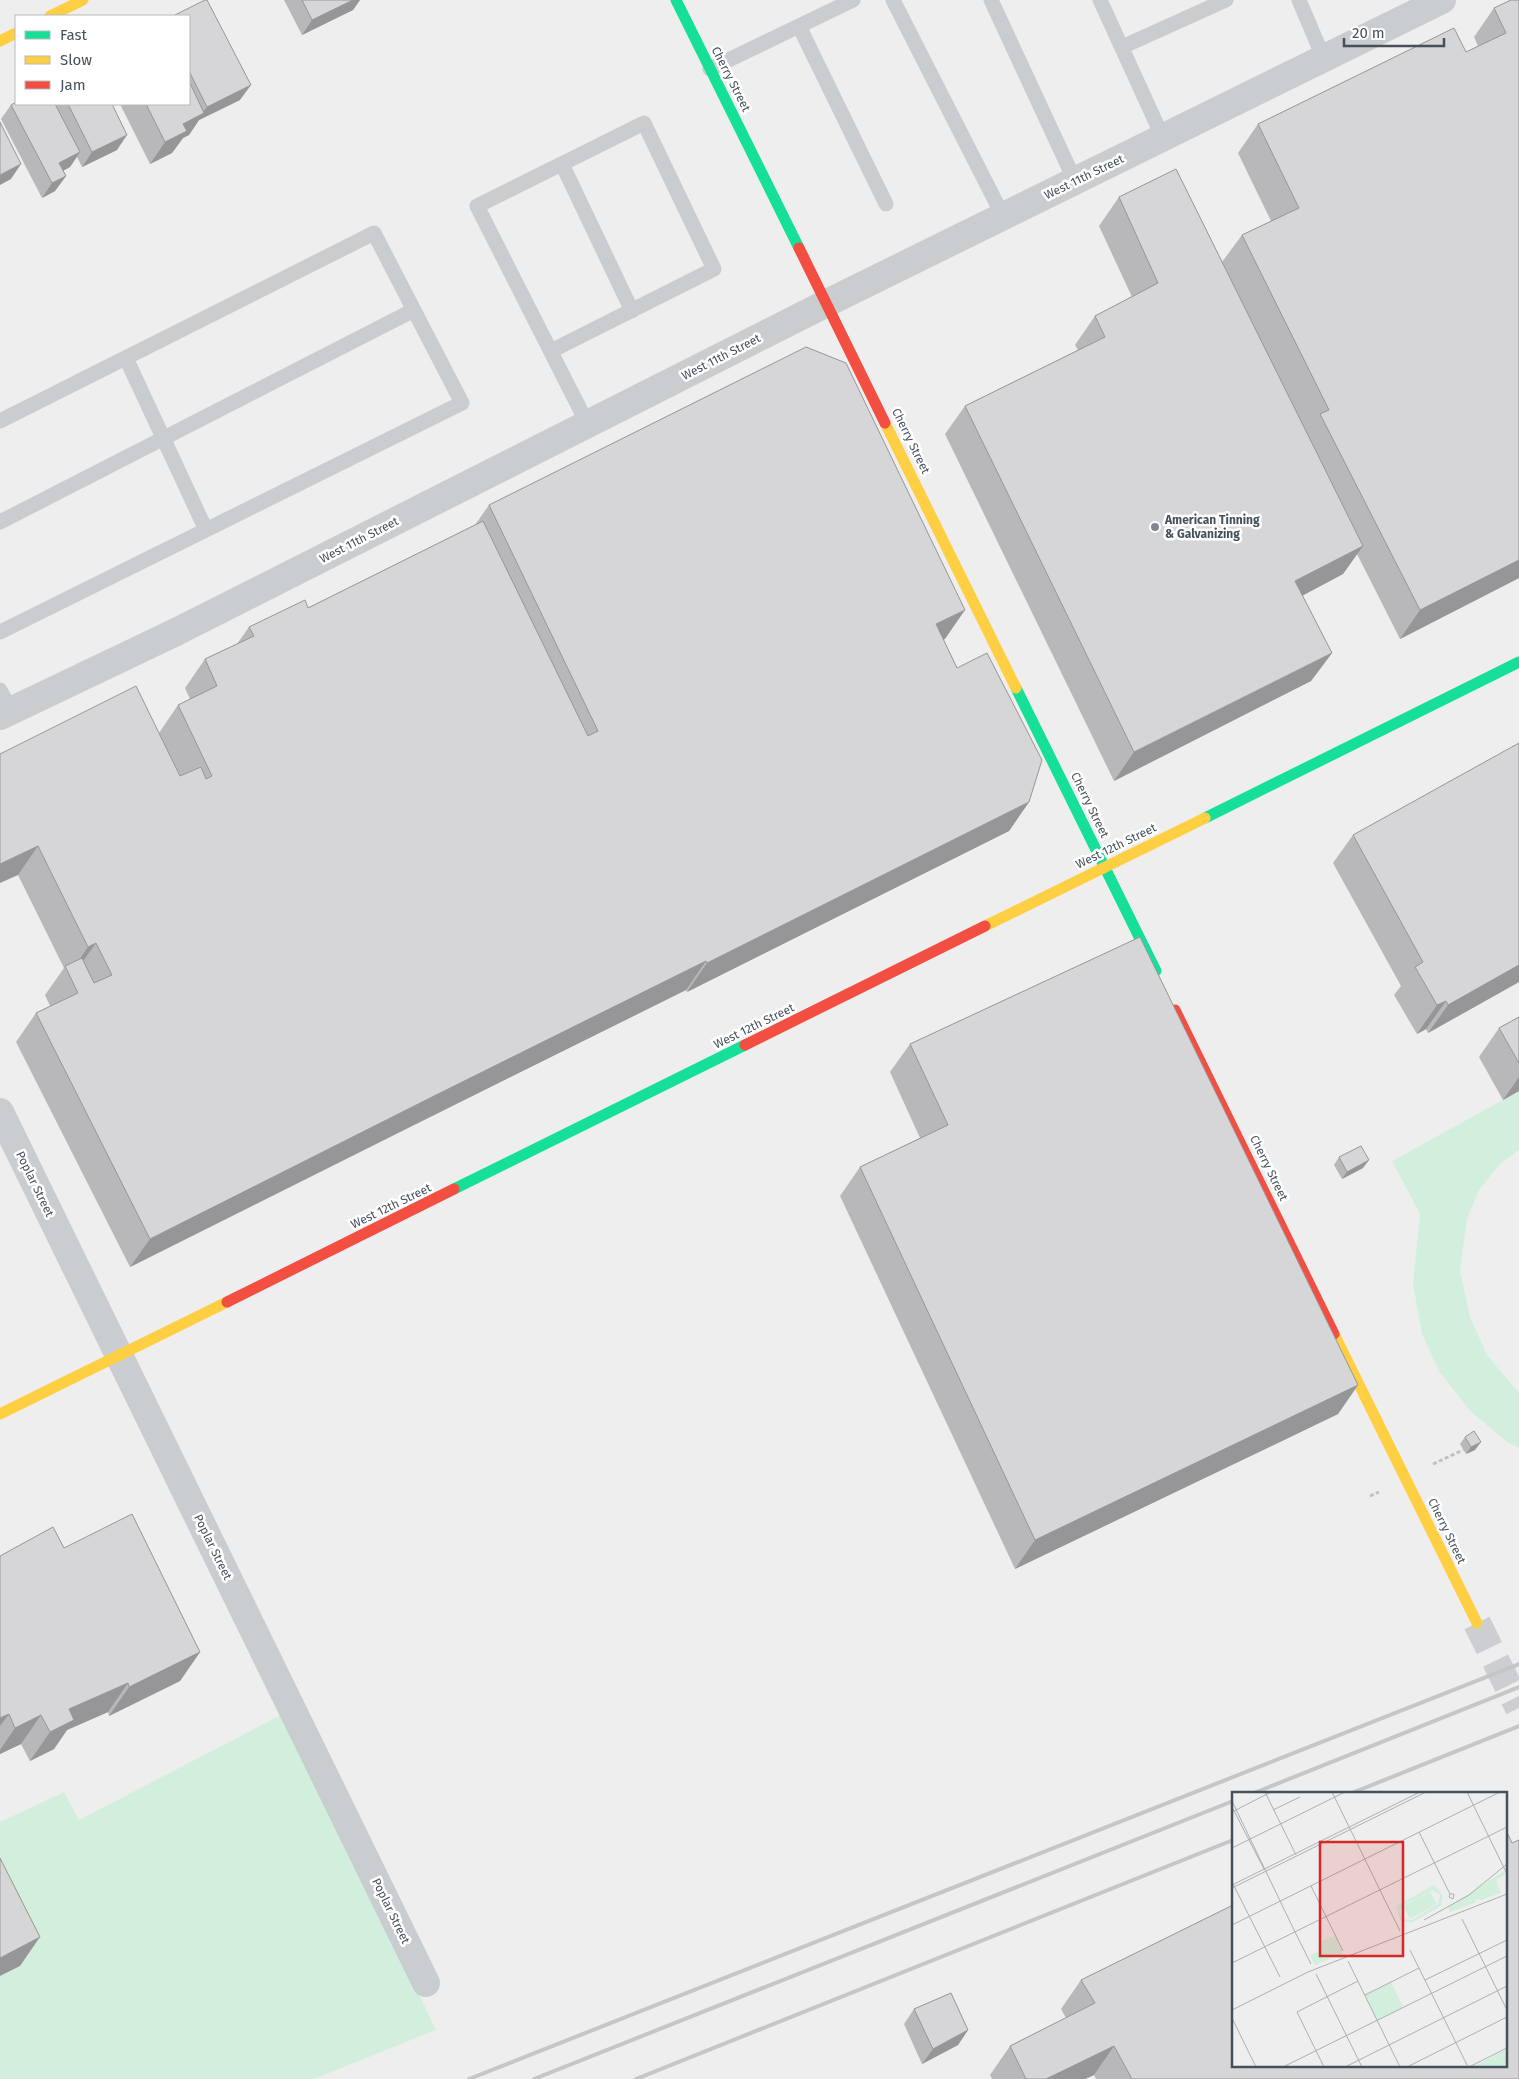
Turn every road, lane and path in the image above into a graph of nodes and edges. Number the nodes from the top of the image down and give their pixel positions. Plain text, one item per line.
1 (83, 0) edge
2 (676, 0) edge
3 (853, 0) edge
4 (894, 0) edge
5 (991, 0) edge
6 (1100, 0) edge
7 (1226, 0) edge
8 (1298, 0) edge
9 (1442, 0) edge
10 (66, 4) edge
11 (51, 15) edge
12 (799, 26) junction
13 (15, 34) edge
14 (0, 41) edge
15 (1122, 47) junction
16 (1324, 59) junction
17 (710, 69) junction
18 (1163, 138) junction
19 (562, 164) junction
20 (1075, 181) junction
21 (886, 204) dead end
22 (1004, 216) junction
23 (828, 304) junction
24 (414, 310) junction
25 (632, 311) junction
26 (551, 351) junction
27 (126, 358) junction
28 (0, 420) edge
29 (588, 425) junction
30 (163, 439) junction
31 (0, 522) edge
32 (206, 530) junction
33 (0, 632) edge
34 (1519, 662) edge
35 (4, 705) edge
36 (1105, 867) junction
37 (1161, 980) edge
38 (1170, 998) edge
39 (0, 1112) edge
40 (120, 1355) junction
41 (0, 1414) edge
42 (1463, 1450) dead end
43 (1453, 1454) dead end
44 (1477, 1623) tunnel mouth
45 (426, 1983) dead end

1 - 10 street
2 - 17 street, Cherry Street
3 - 12 lane
4 - 22 lane
5 - 20 lane
6 - 15 lane
7 - 15 lane
8 - 16 lane
9 - 16 street, West 11th Street
10 - 11 street
12 - 17 lane
12 - 21 lane
13 - 14 street
15 - 18 lane
16 - 18 street, West 11th Street
17 - 23 street, Cherry Street
18 - 20 street, West 11th Street
19 - 25 lane
19 - 25 lane
19 - 26 lane
20 - 22 street, West 11th Street
22 - 23 street, West 11th Street
23 - 29 street, West 11th Street
23 - 36 street, Cherry Street
24 - 27 lane
24 - 30 lane
24 - 32 lane
25 - 26 lane
26 - 29 lane
27 - 28 lane
27 - 30 lane
29 - 35 street, West 11th Street
30 - 31 lane
30 - 32 lane
32 - 33 lane
34 - 36 street, West 12th Street
36 - 37 street, Cherry Street
36 - 40 street, West 12th Street
38 - 44 street, Cherry Street
39 - 40 street, Poplar Street
40 - 41 street, West 12th Street
40 - 45 street, Poplar Street
42 - 43 path

